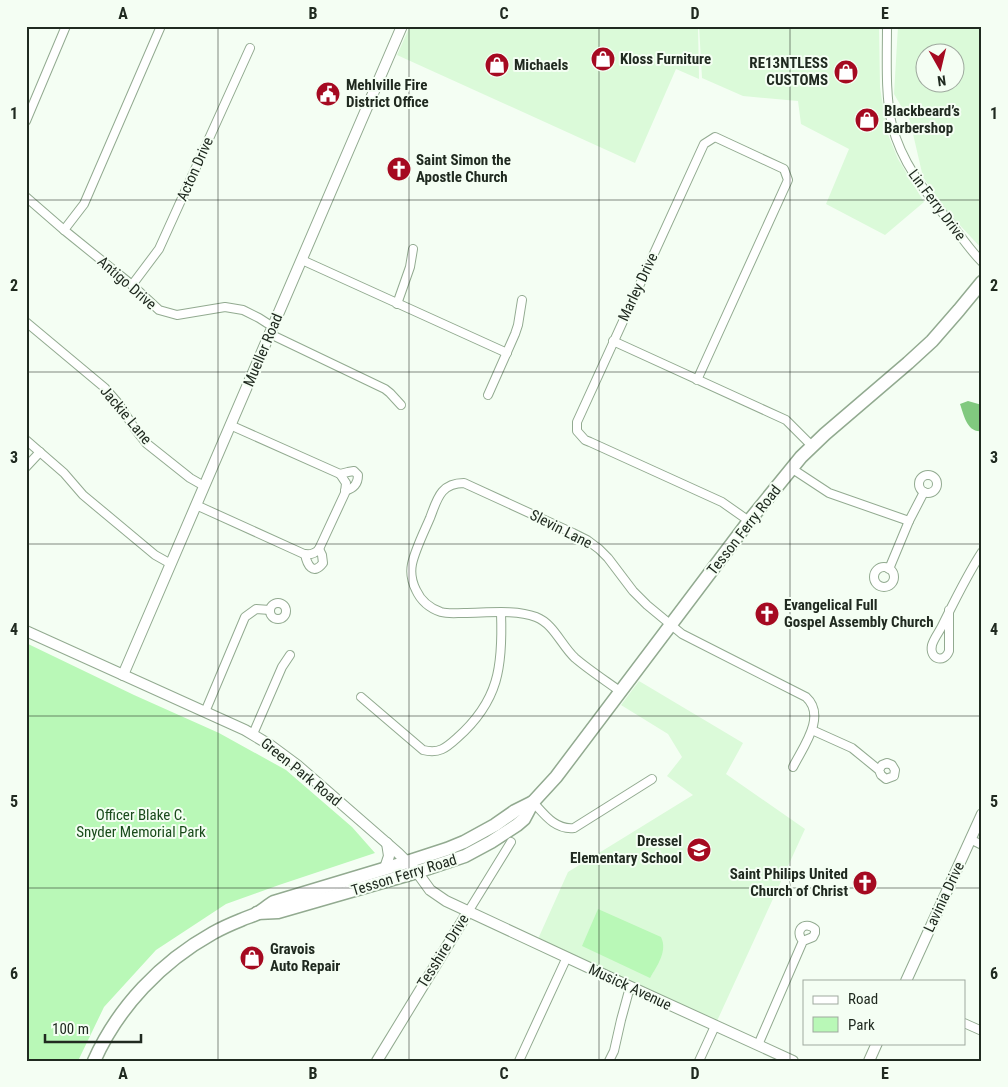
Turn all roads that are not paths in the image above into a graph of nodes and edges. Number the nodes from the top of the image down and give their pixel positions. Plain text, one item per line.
1 (66, 26) edge
2 (162, 26) edge
3 (402, 26) edge
4 (887, 26) edge
5 (250, 48) dead end
6 (26, 121) edge
7 (26, 197) edge
8 (64, 230) junction
9 (413, 249) dead end
10 (302, 260) junction
11 (982, 262) edge
12 (982, 282) edge
13 (132, 285) junction
14 (522, 300) dead end
15 (397, 304) junction
16 (26, 322) edge
17 (271, 331) junction
18 (613, 341) junction
19 (507, 352) junction
20 (697, 380) junction
21 (488, 395) dead end
22 (401, 405) dead end
23 (230, 425) junction
24 (26, 440) edge
25 (812, 446) junction
26 (40, 452) junction
27 (26, 467) edge
28 (791, 468) junction
29 (340, 474) junction
30 (204, 486) junction
31 (345, 487) junction
32 (924, 492) dead end
33 (196, 505) junction
34 (749, 521) junction
35 (909, 521) junction
36 (319, 549) junction
37 (982, 552) edge
38 (308, 554) junction
39 (171, 564) junction
40 (889, 569) dead end
41 (270, 610) dead end
42 (950, 610) junction
43 (501, 613) junction
44 (672, 624) junction
45 (26, 631) edge
46 (290, 655) dead end
47 (123, 675) junction
48 (621, 692) junction
49 (361, 697) dead end
50 (206, 712) junction
51 (812, 730) junction
52 (253, 734) junction
53 (793, 767) dead end
54 (879, 770) dead end
55 (652, 779) dead end
56 (533, 802) junction
57 (982, 814) edge
58 (970, 840) junction
59 (511, 842) dead end
60 (387, 843) junction
61 (982, 845) edge
62 (407, 862) junction
63 (386, 868) junction
64 (417, 872) junction
65 (468, 912) junction
66 (257, 913) junction
67 (804, 941) dead end
68 (567, 957) junction
69 (906, 980) edge
70 (630, 987) junction
71 (966, 1024) edge
72 (715, 1026) junction
73 (982, 1031) edge
74 (877, 1044) edge
75 (758, 1045) junction
76 (94, 1061) edge
77 (377, 1061) edge
78 (519, 1061) edge
79 (609, 1061) edge
80 (699, 1061) edge
81 (793, 1061) edge
82 (869, 1061) edge

1 - 6 street
2 - 8 street
3 - 10 street, Mueller Road
4 - 11 street, Lin Ferry Drive
5 - 13 street, Acton Drive
7 - 8 street, Antigo Drive
8 - 13 street, Antigo Drive
9 - 15 street
10 - 15 street
10 - 17 street, Mueller Road
12 - 25 main road, Tesson Ferry Road
13 - 17 street, Antigo Drive
14 - 19 street
15 - 19 street
16 - 30 street, Jackie Lane
17 - 22 street, Antigo Drive
17 - 23 street, Mueller Road
18 - 20 street
18 - 20 street, Marley Drive
18 - 34 street, Marley Drive
19 - 21 street
20 - 25 street
23 - 29 street
23 - 30 street, Mueller Road
24 - 26 street
25 - 28 main road, Tesson Ferry Road
26 - 27 street
26 - 39 street
28 - 34 main road, Tesson Ferry Road
28 - 35 street
29 - 31 street
29 - 31 street
30 - 33 street, Mueller Road
31 - 36 street
32 - 35 street
33 - 38 street
33 - 39 street, Mueller Road
34 - 44 main road, Tesson Ferry Road
35 - 40 street
36 - 38 street
36 - 38 street
37 - 42 street
39 - 47 street, Mueller Road
41 - 50 street
42 - 42 street
43 - 44 street, Slevin Lane
43 - 48 street
43 - 49 street
44 - 48 main road, Tesson Ferry Road
44 - 51 street, Slevin Lane
45 - 47 street, Green Park Road
46 - 52 street
47 - 50 street, Green Park Road
48 - 56 main road, Tesson Ferry Road
50 - 52 street, Green Park Road
51 - 53 street
51 - 54 street
52 - 60 street, Green Park Road
55 - 56 street
56 - 62 main road, Tesson Ferry Road
56 - 64 main road, Tesson Ferry Road
57 - 58 street, Lavinia Drive
58 - 61 street
58 - 69 street, Lavinia Drive
59 - 65 street, Tesshire Drive
60 - 62 street, Green Park Road
60 - 63 street
62 - 63 main road, Tesson Ferry Road
62 - 64 street, Green Park Road
63 - 66 main road, Tesson Ferry Road
64 - 65 street, Green Park Road
64 - 66 main road, Tesson Ferry Road
65 - 68 street, Musick Avenue
65 - 77 street, Tesshire Drive
66 - 76 main road, Tesson Ferry Road
67 - 75 street
68 - 70 street, Musick Avenue
68 - 78 street
70 - 72 street, Musick Avenue
70 - 79 street
71 - 73 street
72 - 75 street, Musick Avenue
72 - 80 street
74 - 82 street
75 - 81 street, Musick Avenue

